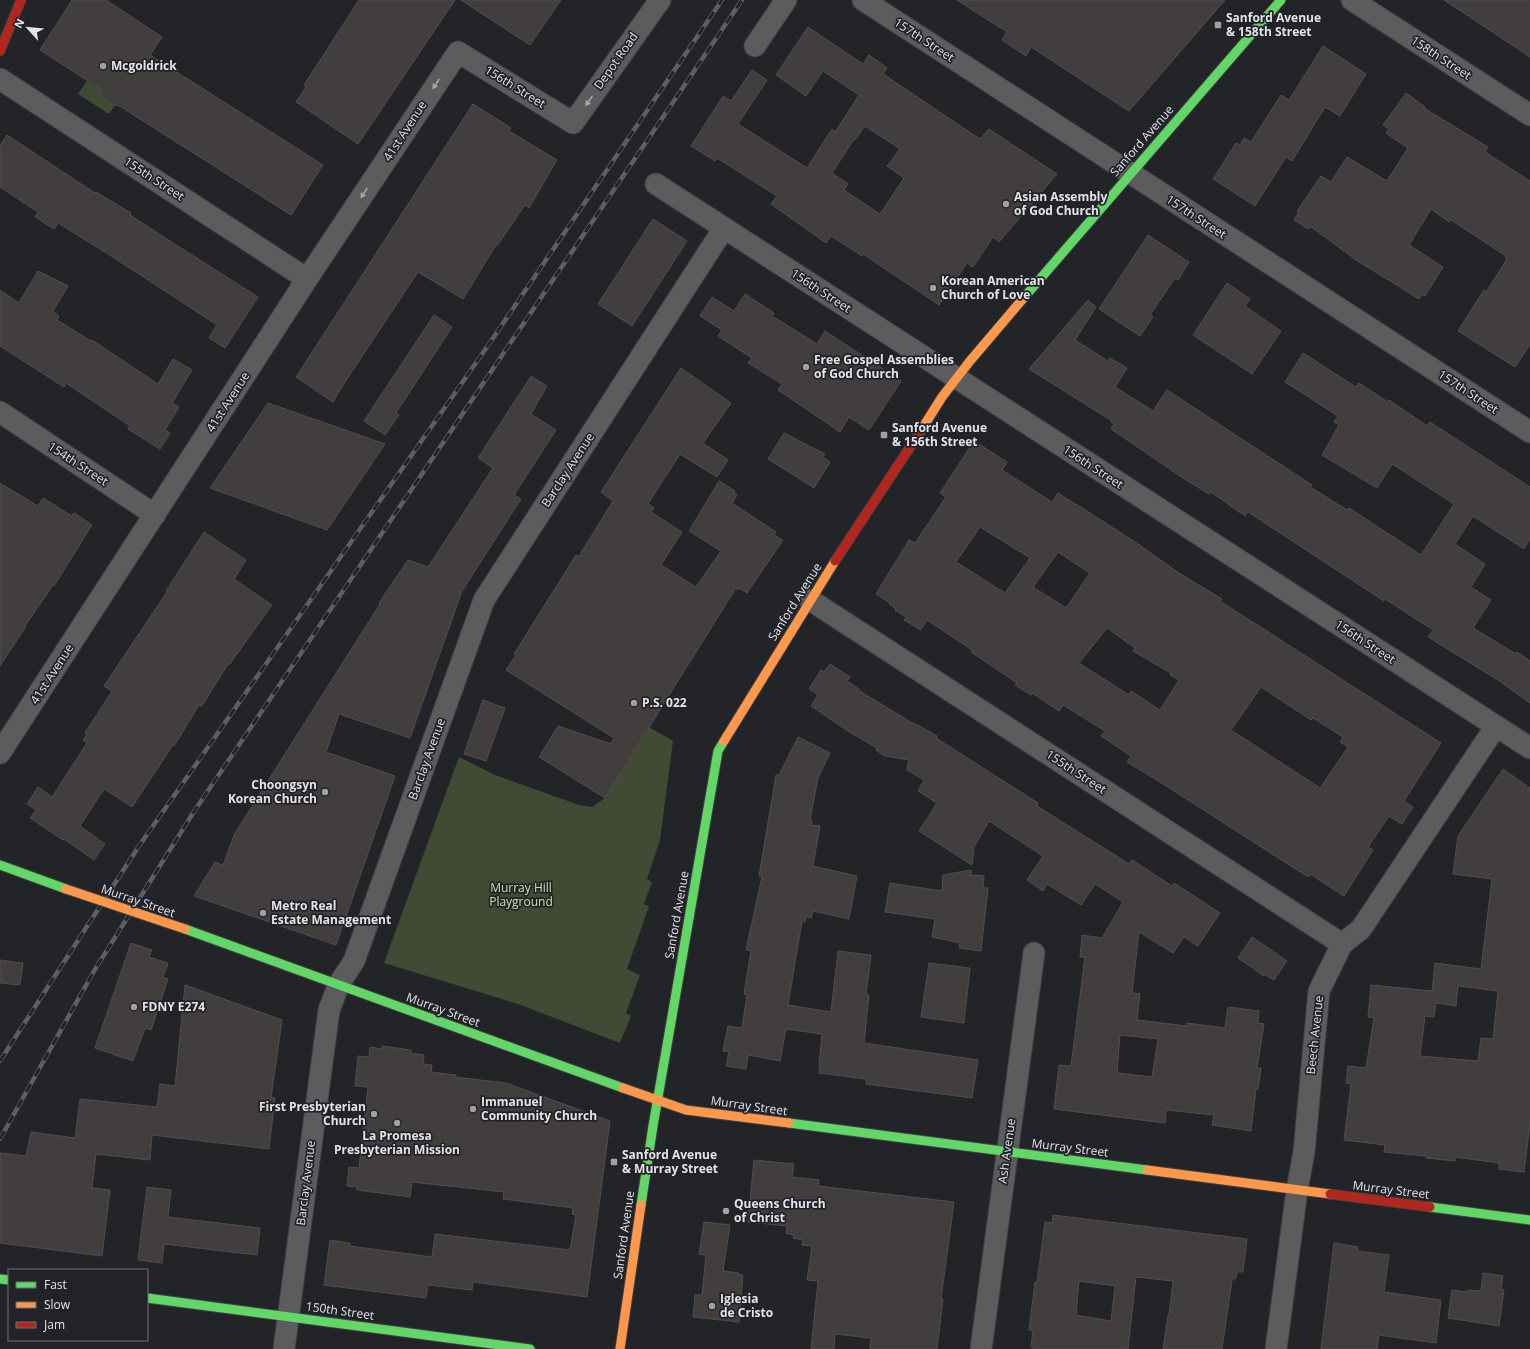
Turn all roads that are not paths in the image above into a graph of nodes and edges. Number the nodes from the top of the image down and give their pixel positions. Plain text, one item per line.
1 (21, 0) edge
2 (660, 0) edge
3 (786, 0) edge
4 (863, 0) edge
5 (1281, 0) edge
6 (1352, 0) edge
7 (755, 46) dead end
8 (0, 51) edge
9 (458, 52) joint
10 (0, 79) edge
11 (1530, 115) edge
12 (573, 123) joint
13 (1130, 174) junction
14 (656, 184) dead end
15 (724, 228) junction
16 (307, 279) junction
17 (956, 378) junction
18 (0, 412) edge
19 (1530, 432) edge
20 (155, 515) junction
21 (810, 600) junction
22 (1496, 726) junction
23 (1530, 748) edge
24 (0, 753) edge
25 (0, 865) edge
26 (1342, 944) junction
27 (1034, 953) dead end
28 (339, 984) junction
29 (658, 1100) junction
30 (1007, 1152) junction
31 (1298, 1190) junction
32 (1530, 1220) edge
33 (148, 1298) edge
34 (288, 1316) junction
35 (284, 1349) edge
36 (530, 1349) edge
37 (620, 1349) edge
38 (981, 1349) edge
39 (1276, 1349) edge

1 - 8 street
2 -> 12 street, Depot Road
3 - 7 street
4 - 13 street, 157th Street
5 - 13 street, Sanford Avenue
6 - 11 street, 158th Street
9 - 12 street, 156th Street
9 -> 16 street, 41st Avenue
10 - 16 street, 155th Street
13 - 17 street, Sanford Avenue
13 - 19 street, 157th Street
14 - 15 street, 156th Street
15 - 17 street, 156th Street
15 - 28 street, Barclay Avenue
16 - 20 street, 41st Avenue
17 - 21 street, Sanford Avenue
17 - 22 street, 156th Street
18 - 20 street, 154th Street
20 - 24 street, 41st Avenue
21 - 26 street, 155th Street
21 - 29 street, Sanford Avenue
22 - 23 street, 156th Street
22 - 26 street, Beech Avenue
25 - 28 street, Murray Street, bridge
26 - 31 street, Beech Avenue
27 - 30 street, Ash Avenue
28 - 29 street, Murray Street
28 - 34 street, Barclay Avenue
29 - 30 street, Murray Street
29 - 37 street, Sanford Avenue
30 - 31 street, Murray Street
30 - 38 street, Ash Avenue
31 - 32 street, Murray Street
31 - 39 street, Beech Avenue
33 - 34 street, 150th Street
34 - 35 street, Barclay Avenue
34 - 36 street, 150th Street

